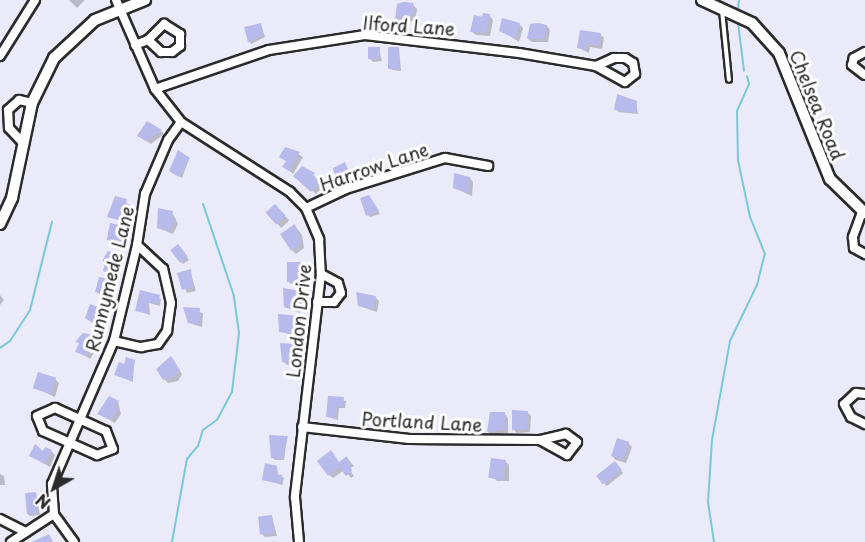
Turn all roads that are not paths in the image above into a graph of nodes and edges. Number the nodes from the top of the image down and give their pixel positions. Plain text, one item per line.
1 (35, 0) edge
2 (145, 0) edge
3 (702, 0) edge
4 (722, 3) edge
5 (117, 4) edge
6 (148, 40) dead end
7 (0, 44) edge
8 (10, 44) junction
9 (135, 45) junction
10 (865, 52) edge
11 (0, 56) edge
12 (596, 66) junction
13 (865, 75) edge
14 (729, 80) dead end
15 (155, 89) junction
16 (32, 103) junction
17 (181, 122) junction
18 (24, 144) junction
19 (488, 166) dead end
20 (306, 208) junction
21 (863, 213) edge
22 (0, 224) edge
23 (137, 245) junction
24 (865, 254) edge
25 (321, 274) junction
26 (317, 302) junction
27 (114, 341) junction
28 (865, 394) edge
29 (81, 419) junction
30 (865, 424) edge
31 (303, 427) junction
32 (540, 440) dead end
33 (70, 442) junction
34 (54, 514) junction
35 (0, 519) edge
36 (26, 532) junction
37 (11, 542) edge
38 (74, 542) edge
39 (299, 542) edge

1 - 8 street
2 - 5 street
3 - 4 street, Chelsea Road
4 - 14 lane
4 - 21 street, Chelsea Road
5 - 9 street, London Drive
5 - 16 street
6 - 9 street
7 - 8 street
8 - 11 street
9 - 15 street, London Drive
10 - 13 street
12 - 12 street, Ilford Lane
12 - 15 street, Ilford Lane
15 - 17 street, London Drive
16 - 18 street
16 - 18 street
17 - 20 street, London Drive
17 - 23 street, Runnymede Lane
18 - 22 street
19 - 20 street, Harrow Lane
20 - 25 street, London Drive
21 - 24 street
23 - 27 street, Runnymede Lane
23 - 27 street
25 - 26 street, London Drive
25 - 26 street
26 - 31 street, London Drive
27 - 29 street, Runnymede Lane
28 - 30 street
29 - 33 street, Runnymede Lane
29 - 33 street
29 - 33 street
31 - 32 street, Portland Lane
31 - 39 street, London Drive
33 - 34 street, Runnymede Lane
34 - 36 street
34 - 38 street
35 - 36 street
36 - 37 street

